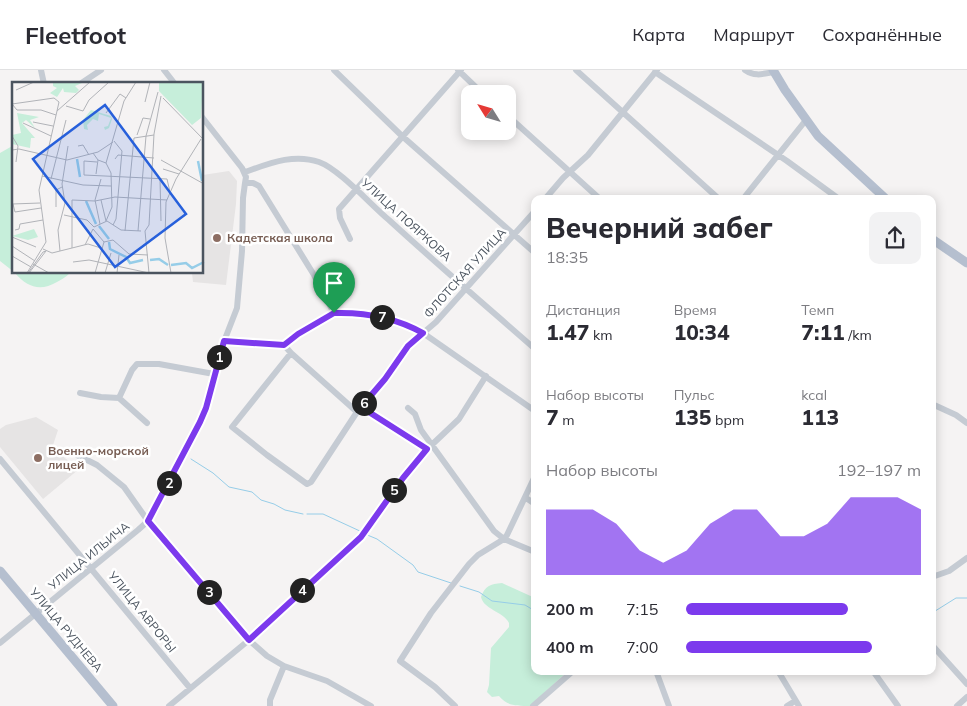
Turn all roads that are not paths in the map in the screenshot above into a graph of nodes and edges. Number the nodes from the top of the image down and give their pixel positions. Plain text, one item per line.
1 (101, 70) edge
2 (164, 70) edge
3 (334, 70) edge
4 (576, 70) edge
5 (745, 70) edge
6 (459, 71) edge
7 (656, 71) edge
8 (773, 71) edge
9 (83, 82) edge
10 (173, 82) edge
11 (473, 85) edge
12 (624, 112) junction
13 (204, 120) edge
14 (806, 120) junction
15 (516, 123) edge
16 (402, 136) junction
17 (777, 155) junction
18 (244, 172) junction
19 (570, 172) junction
20 (245, 183) junction
21 (356, 191) junction
22 (549, 195) edge
23 (596, 195) edge
24 (715, 195) edge
25 (746, 195) edge
26 (832, 195) edge
27 (882, 195) edge
28 (531, 216) edge
29 (515, 235) junction
30 (350, 239) dead end
31 (936, 242) edge
32 (531, 249) edge
33 (967, 263) edge
34 (466, 289) junction
35 (334, 313) junction
36 (423, 333) junction
37 (224, 341) junction
38 (284, 345) junction
39 (531, 346) edge
40 (291, 353) junction
41 (214, 374) junction
42 (486, 376) junction
43 (80, 393) dead end
44 (119, 398) junction
45 (936, 406) edge
46 (408, 408) dead end
47 (531, 408) edge
48 (359, 409) junction
49 (147, 422) dead end
50 (967, 423) edge
51 (430, 447) junction
52 (78, 455) dead end
53 (0, 458) edge
54 (531, 486) edge
55 (526, 498) junction
56 (531, 501) edge
57 (148, 521) junction
58 (504, 539) junction
59 (531, 550) edge
60 (967, 558) edge
61 (93, 569) junction
62 (0, 571) edge
63 (936, 576) edge
64 (35, 614) junction
65 (249, 640) junction
66 (0, 643) edge
67 (936, 649) edge
68 (284, 666) junction
69 (568, 675) edge
70 (657, 675) edge
71 (780, 675) edge
72 (876, 675) edge
73 (967, 684) edge
74 (190, 688) junction
75 (967, 697) edge
76 (797, 704) edge
77 (113, 706) edge
78 (169, 706) edge
79 (270, 706) edge
80 (371, 706) edge
81 (455, 706) edge
82 (533, 706) edge
83 (669, 706) edge
84 (787, 706) edge
85 (898, 706) edge
86 (958, 706) edge

1 - 9 street
2 - 10 street
3 - 16 street
4 - 12 street
5 - 8 street
6 - 11 street
6 - 16 street
7 - 12 street
7 - 17 street
8 - 14 main road
12 - 19 street
12 - 24 street
13 - 18 street
14 - 17 street
14 - 27 main road
15 - 19 street
16 - 21 street
16 - 29 street
17 - 25 street
17 - 26 street
18 - 20 street, УЛИЦА ИЛЬИЧА
18 - 21 street, УЛИЦА ПОЯРКОВА
19 - 22 street
19 - 23 street
20 - 35 street
20 - 37 street, УЛИЦА ИЛЬИЧА
21 - 30 street
21 - 34 street, УЛИЦА ПОЯРКОВА
28 - 29 street, ФЛОТСКАЯ УЛИЦА
29 - 32 street
29 - 34 street, ФЛОТСКАЯ УЛИЦА
31 - 33 main road
34 - 36 street, ФЛОТСКАЯ УЛИЦА
34 - 39 street, УЛИЦА ПОЯРКОВА
35 - 36 street
35 - 38 street
36 - 42 street
36 - 48 street, ФЛОТСКАЯ УЛИЦА
37 - 38 street
37 - 41 street, УЛИЦА ИЛЬИЧА
38 - 40 street
40 - 48 street
40 - 48 street, ФЛОТСКАЯ УЛИЦА
41 - 44 street
41 - 57 street, УЛИЦА ИЛЬИЧА
42 - 47 street
42 - 51 street
43 - 44 street
44 - 49 street
45 - 50 street
46 - 51 street
48 - 51 street
51 - 58 street
51 - 65 street
52 - 57 street
53 - 61 street, УЛИЦА АВРОРЫ
54 - 55 street
55 - 56 street
55 - 58 street
57 - 61 street, УЛИЦА ИЛЬИЧА
57 - 65 street
58 - 59 street
58 - 81 street
60 - 63 street
61 - 64 street, УЛИЦА ИЛЬИЧА
61 - 74 street, УЛИЦА АВРОРЫ
62 - 64 main road, УЛИЦА РУДНЕВА
64 - 66 street, УЛИЦА ИЛЬИЧА
64 - 77 main road, УЛИЦА РУДНЕВА
65 - 68 street
65 - 74 street
67 - 73 street
68 - 79 street
68 - 80 street
69 - 82 street
70 - 83 street
71 - 76 street
72 - 85 street
74 - 78 street
75 - 86 street
76 - 84 street

